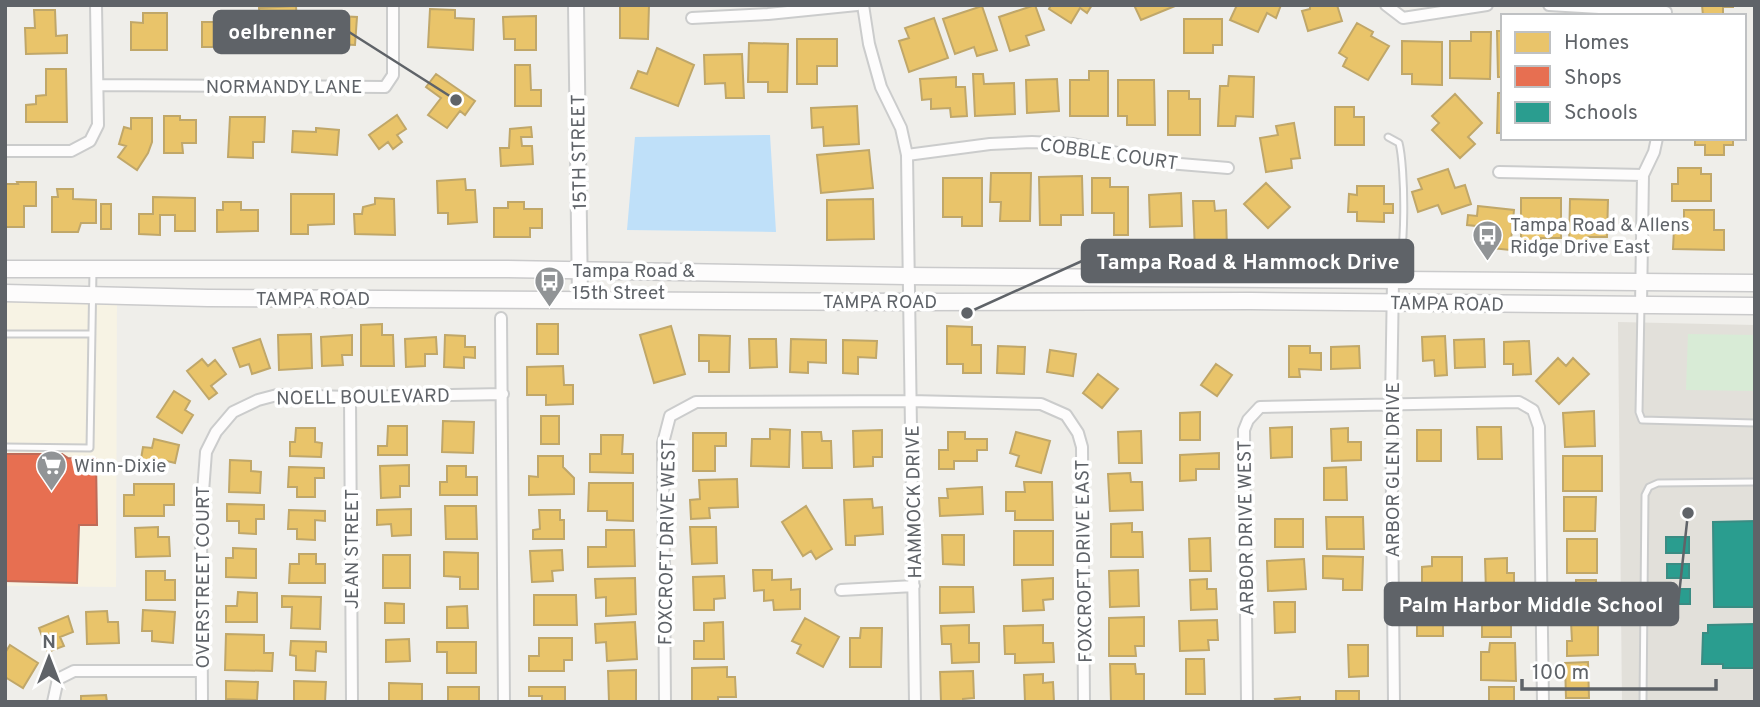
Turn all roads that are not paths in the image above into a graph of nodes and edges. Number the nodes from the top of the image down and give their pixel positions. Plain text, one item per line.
1 (96, 5) edge
2 (393, 5) edge
3 (576, 5) edge
4 (857, 5) edge
5 (863, 5) edge
6 (1386, 5) edge
7 (1487, 5) edge
8 (1549, 5) edge
9 (1666, 11) edge
10 (692, 18) dead end
11 (98, 85) junction
12 (1388, 137) dead end
13 (1657, 140) edge
14 (5, 151) edge
15 (907, 155) junction
16 (1228, 168) dead end
17 (1499, 172) dead end
18 (1643, 175) junction
19 (5, 269) edge
20 (93, 270) junction
21 (579, 270) junction
22 (907, 276) junction
23 (1394, 280) junction
24 (1641, 282) junction
25 (1755, 283) edge
26 (5, 293) edge
27 (93, 294) junction
28 (580, 299) junction
29 (908, 302) junction
30 (1393, 303) junction
31 (1641, 305) junction
32 (1755, 306) edge
33 (501, 318) dead end
34 (5, 334) edge
35 (92, 334) junction
36 (503, 394) junction
37 (350, 397) junction
38 (910, 401) junction
39 (1391, 403) junction
40 (1755, 423) edge
41 (5, 447) edge
42 (205, 452) joint
43 (1755, 482) edge
44 (914, 586) junction
45 (841, 590) dead end
46 (201, 671) junction
47 (53, 702) edge
48 (202, 702) edge
49 (352, 702) edge
50 (504, 702) edge
51 (665, 702) edge
52 (915, 702) edge
53 (1084, 702) edge
54 (1247, 702) edge
55 (1394, 702) edge
56 (1544, 702) edge
57 (1643, 702) edge

1 - 11 street
2 - 11 street, NORMANDY LANE
3 - 21 street, 15TH STREET
4 - 10 street
5 - 15 street, HAMMOCK DRIVE
6 - 7 street
8 - 9 street
11 - 14 street
12 - 23 lane
13 - 18 street
15 - 16 street, COBBLE COURT
15 - 22 street, HAMMOCK DRIVE
17 - 18 street
18 - 24 street
19 - 20 main road, TAMPA ROAD
20 - 21 main road, TAMPA ROAD
20 - 27 lane
21 - 22 main road, TAMPA ROAD
21 - 28 street, 15TH STREET
22 - 23 main road, TAMPA ROAD
22 - 29 street, HAMMOCK DRIVE
23 - 24 main road, TAMPA ROAD
23 - 30 street, ARBOR GLEN DRIVE
24 - 25 main road, TAMPA ROAD
24 - 31 street
26 - 27 main road, TAMPA ROAD
27 - 28 main road, TAMPA ROAD
27 - 35 lane
28 - 29 main road, TAMPA ROAD
29 - 30 main road, TAMPA ROAD
29 - 38 street, HAMMOCK DRIVE
30 - 31 main road, TAMPA ROAD
30 - 39 street, ARBOR GLEN DRIVE
31 - 32 main road, TAMPA ROAD
31 - 40 lane
33 - 36 street
34 - 35 lane
35 - 41 lane
36 - 37 street, NOELL BOULEVARD
36 - 50 street
37 - 42 street, NOELL BOULEVARD
37 - 49 street, JEAN STREET
38 - 44 street, HAMMOCK DRIVE
38 - 51 street, FOXCROFT DRIVE WEST
38 - 53 street, FOXCROFT DRIVE EAST
39 - 54 street, ARBOR DRIVE WEST
39 - 55 street, ARBOR GLEN DRIVE
39 - 56 street, ARBOR DRIVE WEST
42 - 46 street, OVERSTREET COURT
43 - 57 lane
44 - 45 street
44 - 52 street, HAMMOCK DRIVE
46 - 47 street
46 - 48 street, OVERSTREET COURT

